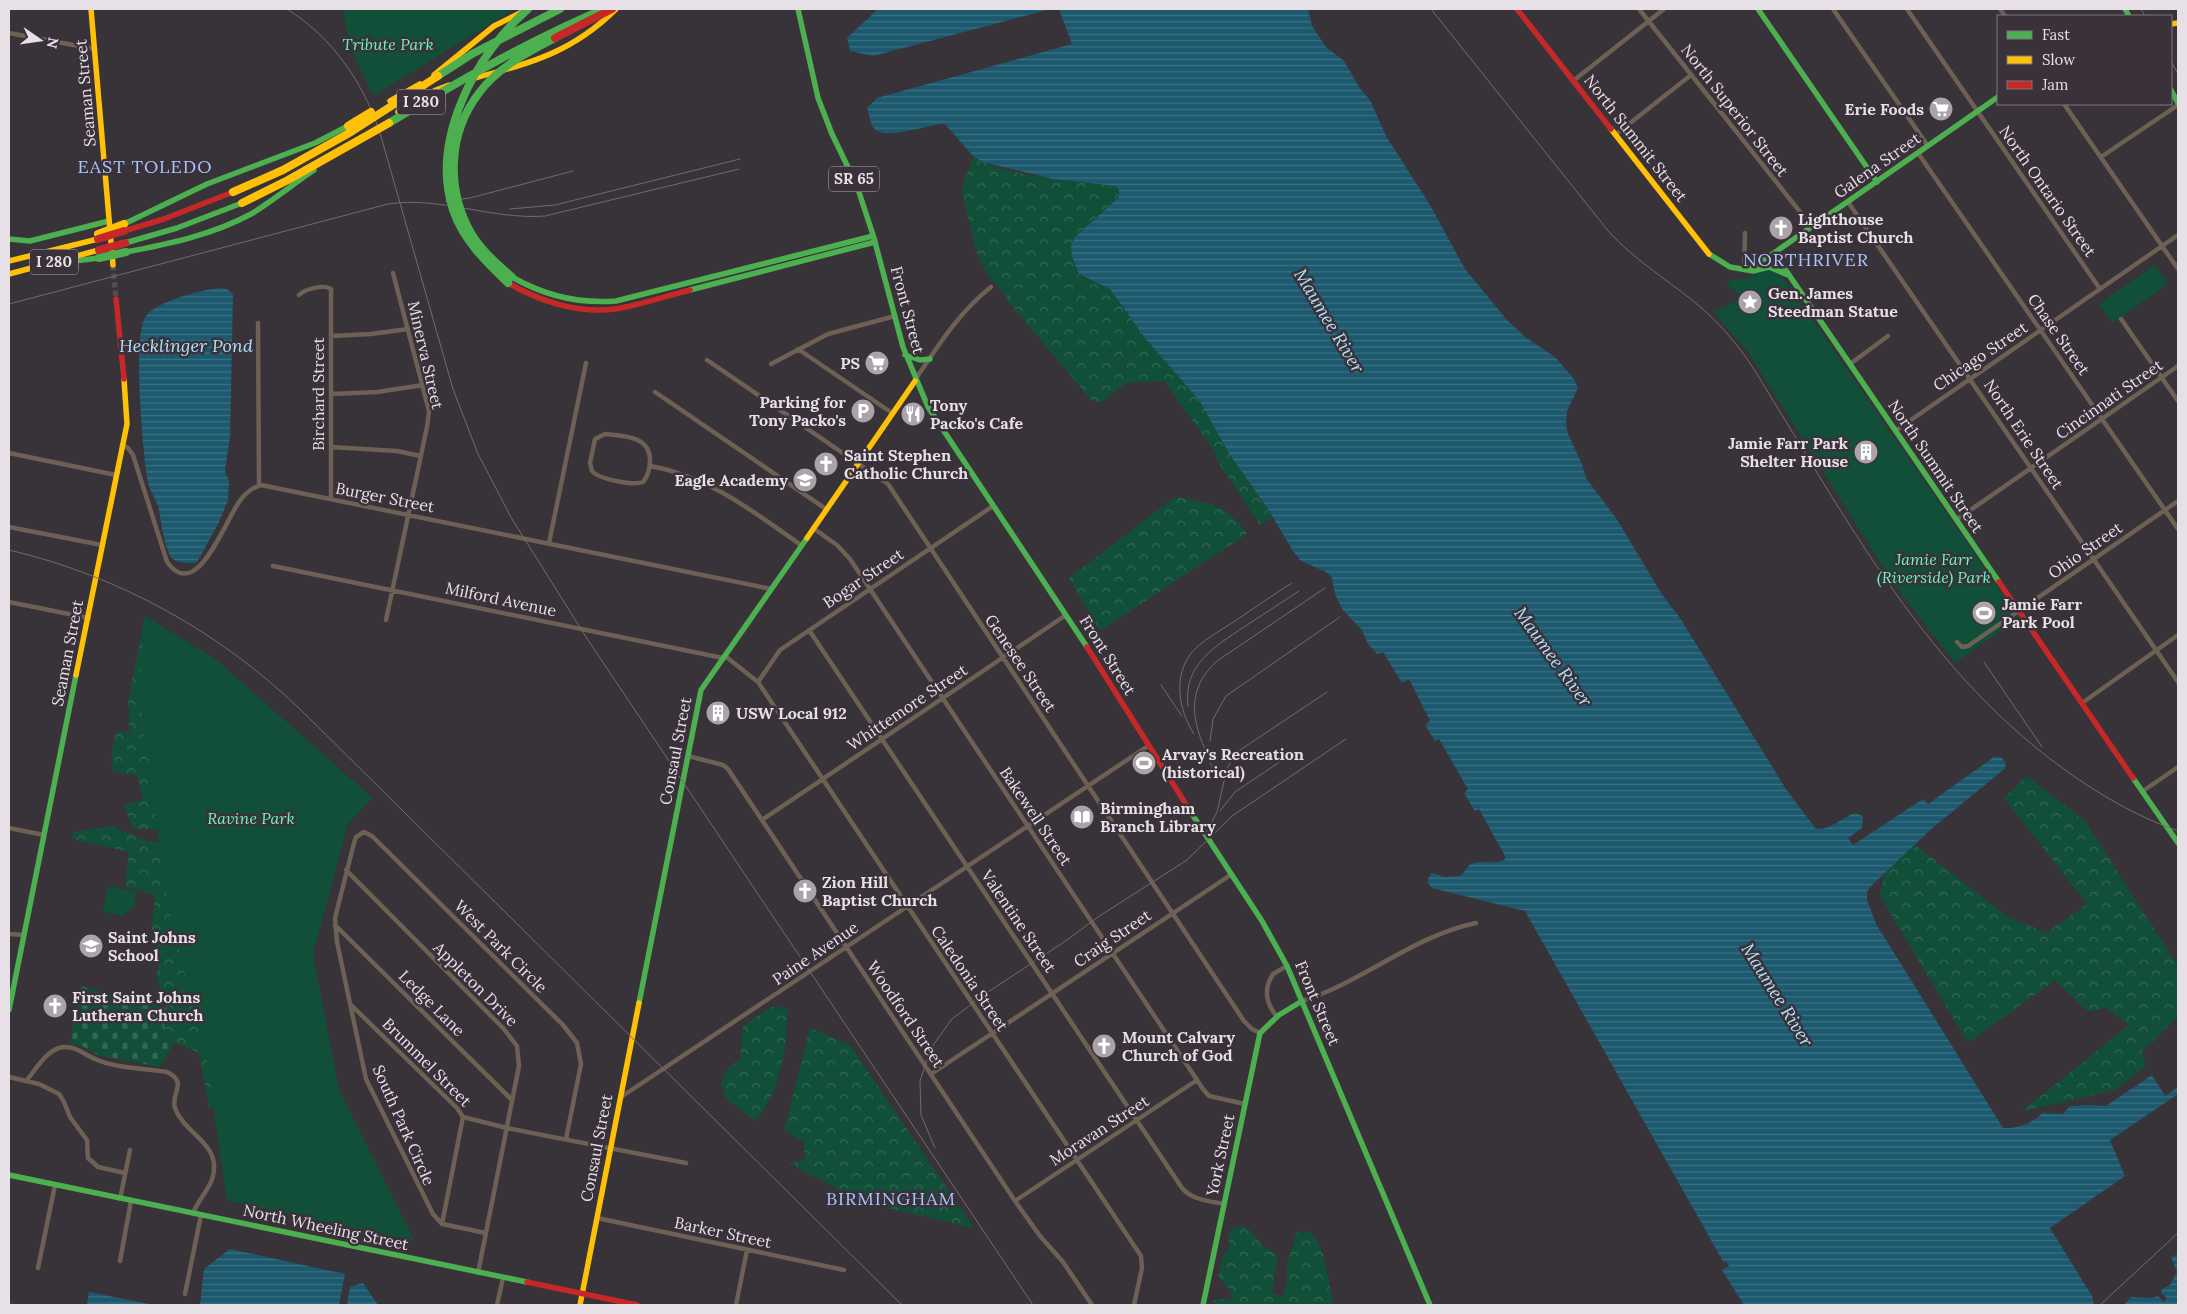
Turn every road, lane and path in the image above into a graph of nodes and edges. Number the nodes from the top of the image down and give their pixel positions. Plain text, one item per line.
1 (91, 9) edge
2 (529, 9) edge
3 (560, 9) edge
4 (604, 9) edge
5 (612, 9) edge
6 (616, 9) edge
7 (798, 9) edge
8 (1517, 9) edge
9 (1639, 9) edge
10 (1664, 9) edge
11 (1758, 9) edge
12 (1833, 9) edge
13 (1907, 9) edge
14 (1649, 21) junction
15 (9, 33) edge
16 (95, 49) junction
17 (1691, 75) junction
18 (1574, 81) junction
19 (2172, 92) edge
20 (1997, 98) edge
21 (2178, 104) edge
22 (2065, 105) edge
23 (1978, 111) junction
24 (1615, 135) junction
25 (1928, 146) junction
26 (1918, 152) junction
27 (2101, 157) junction
28 (1877, 182) junction
29 (1848, 202) junction
30 (109, 220) junction
31 (1812, 227) junction
32 (124, 228) junction
33 (1745, 233) dead end
34 (2178, 235) edge
35 (9, 239) edge
36 (874, 239) junction
37 (2163, 246) junction
38 (1774, 253) junction
39 (99, 254) junction
40 (9, 262) edge
41 (113, 265) tunnel mouth
42 (1744, 269) junction
43 (2178, 269) edge
44 (393, 273) dead end
45 (9, 274) edge
46 (1791, 277) junction
47 (510, 280) junction
48 (991, 287) dead end
49 (2100, 289) junction
50 (299, 295) dead end
51 (116, 299) tunnel mouth
52 (895, 316) junction
53 (2121, 319) dead end
54 (258, 322) dead end
55 (408, 329) junction
56 (2040, 330) junction
57 (331, 336) junction
58 (1888, 336) dead end
59 (798, 348) junction
60 (905, 355) junction
61 (930, 359) junction
62 (707, 360) dead end
63 (586, 363) dead end
64 (771, 364) dead end
65 (1850, 364) junction
66 (2178, 366) edge
67 (1969, 378) junction
68 (2162, 378) junction
69 (914, 380) junction
70 (423, 385) junction
71 (656, 392) dead end
72 (331, 394) junction
73 (2178, 401) edge
74 (892, 413) junction
75 (2102, 419) junction
76 (1894, 431) junction
77 (122, 445) junction
78 (331, 447) junction
79 (9, 453) edge
80 (421, 456) junction
81 (857, 463) junction
82 (650, 466) junction
83 (2030, 468) junction
84 (116, 474) junction
85 (259, 485) junction
86 (331, 499) junction
87 (2178, 501) edge
88 (993, 506) junction
89 (826, 509) junction
90 (2165, 510) junction
91 (408, 515) junction
92 (1956, 520) junction
93 (9, 527) edge
94 (813, 528) junction
95 (2178, 529) edge
96 (549, 543) junction
97 (102, 545) junction
98 (801, 545) junction
99 (930, 548) junction
100 (2094, 559) junction
101 (273, 566) dead end
102 (771, 588) junction
103 (868, 589) junction
104 (392, 590) junction
105 (9, 602) edge
106 (2019, 610) junction
107 (1066, 615) junction
108 (89, 618) junction
109 (386, 620) dead end
110 (809, 630) junction
111 (2178, 635) edge
112 (1957, 642) dead end
113 (2157, 650) junction
114 (724, 657) junction
115 (1003, 658) junction
116 (758, 682) junction
117 (2178, 682) edge
118 (943, 698) junction
119 (2082, 703) junction
120 (882, 739) junction
121 (1148, 746) junction
122 (688, 756) junction
123 (2178, 767) edge
124 (822, 780) junction
125 (1088, 785) junction
126 (2143, 791) junction
127 (762, 820) junction
128 (1027, 825) junction
129 (9, 828) edge
130 (44, 835) junction
131 (2178, 843) edge
132 (967, 866) junction
133 (346, 870) junction
134 (1232, 874) junction
135 (906, 906) junction
136 (1173, 912) junction
137 (1476, 923) dead end
138 (335, 925) junction
139 (9, 934) edge
140 (24, 935) junction
141 (846, 947) junction
142 (1112, 953) junction
143 (1287, 966) junction
144 (1052, 993) junction
145 (1302, 1001) junction
146 (351, 1004) junction
147 (9, 1010) edge
148 (1277, 1017) junction
149 (1260, 1033) junction
150 (991, 1034) junction
151 (931, 1074) junction
152 (9, 1077) edge
153 (27, 1080) junction
154 (1197, 1080) junction
155 (620, 1097) junction
156 (512, 1100) junction
157 (1245, 1104) junction
158 (463, 1117) junction
159 (1137, 1120) junction
160 (507, 1128) junction
161 (566, 1139) junction
162 (610, 1148) junction
163 (130, 1150) dead end
164 (1076, 1161) junction
165 (686, 1163) dead end
166 (125, 1173) junction
167 (9, 1175) edge
168 (56, 1185) junction
169 (120, 1199) junction
170 (131, 1201) junction
171 (1015, 1201) junction
172 (1224, 1204) junction
173 (197, 1214) junction
174 (597, 1218) junction
175 (442, 1224) junction
176 (486, 1233) junction
177 (747, 1250) junction
178 (120, 1261) dead end
179 (38, 1268) dead end
180 (844, 1270) dead end
181 (478, 1272) junction
182 (503, 1278) junction
183 (185, 1294) dead end
184 (582, 1294) junction
185 (497, 1305) edge
186 (580, 1305) edge
187 (637, 1305) edge
188 (736, 1305) edge
189 (1092, 1305) edge
190 (1134, 1305) edge
191 (1203, 1305) edge
192 (1430, 1305) edge

1 - 16 main road, Seaman Street
2 - 32 main road, bridge
2 - 47 main road, bridge
3 - 32 main road, I 280, bridge
4 - 39 main road, I 280, bridge
5 - 47 main road, bridge
6 - 39 main road, bridge
7 - 36 main road, Front Street / SR 65
8 - 18 main road, North Summit Street
9 - 14 street, North Superior Street
10 - 14 street
11 - 28 main road
12 - 25 street
13 - 23 street, North Ontario Street
14 - 17 street, North Superior Street
14 - 18 street
15 - 16 street
16 - 30 main road, Seaman Street
17 - 24 street
17 - 31 street, North Superior Street
18 - 24 main road, North Summit Street
19 - 21 main road
20 - 23 main road, Galena Street
21 - 27 street
22 - 27 street
23 - 25 main road, Galena Street
23 - 49 street, North Ontario Street
24 - 42 main road, North Summit Street
25 - 26 main road, Galena Street
26 - 28 main road, Galena Street
26 - 56 street, Chase Street
27 - 37 street
28 - 29 main road, Galena Street
29 - 31 main road, Galena Street
29 - 67 street, North Erie Street
30 - 35 main road
30 - 41 main road, Seaman Street
31 - 38 main road, Galena Street
32 - 40 main road, I 280, bridge
33 - 42 street
34 - 37 street, Chicago Street
36 - 47 main road
36 - 52 main road, Front Street
37 - 43 street
37 - 49 street, Chicago Street
38 - 42 main road, Galena Street
38 - 46 main road, North Summit Street
39 - 45 main road, I 280
42 - 46 main road, North Summit Street
44 - 55 street, Minerva Street
46 - 65 main road, North Summit Street
48 - 61 street, Consaul Street
49 - 56 street, Chicago Street
50 - 57 street, Birchard Street
51 - 77 main road, Seaman Street
52 - 59 street
52 - 60 main road, Front Street
53 - 68 street
54 - 85 street
55 - 57 street
55 - 70 street, Minerva Street
56 - 67 street, Chicago Street
56 - 75 street, Chase Street
57 - 72 street, Birchard Street
58 - 65 street
59 - 64 street
59 - 74 street
60 - 61 main road
60 - 69 main road, Front Street
61 - 69 street, Consaul Street
62 - 81 street, Genesee Street
63 - 96 street
65 - 76 main road, North Summit Street
66 - 68 street, Cincinnati Street
67 - 76 street, Chicago Street
67 - 83 street, North Erie Street
68 - 73 street
68 - 75 street, Cincinnati Street
69 - 74 main road, Consaul Street
69 - 88 main road, Front Street
70 - 72 street
70 - 80 street, Minerva Street
71 - 89 street
72 - 78 street, Birchard Street
74 - 81 main road, Consaul Street
75 - 83 street, Cincinnati Street
75 - 90 street, Chase Street
76 - 92 main road, North Summit Street
77 - 84 main road, Seaman Street
77 - 85 street
78 - 80 street
78 - 86 street, Birchard Street
79 - 84 street
80 - 91 street, Minerva Street
81 - 89 main road, Consaul Street
81 - 99 street, Genesee Street
82 - 82 street
82 - 98 street
83 - 92 street, Cincinnati Street
83 - 100 street, North Erie Street
84 - 97 main road, Seaman Street
85 - 86 street, Burger Street
86 - 91 street, Burger Street
87 - 90 street, Ohio Street
88 - 99 street, Bogar Street
88 - 107 main road, Front Street
89 - 94 main road, Consaul Street
90 - 95 street, Chase Street
90 - 100 street, Ohio Street
91 - 96 street, Burger Street
91 - 104 street, Minerva Street
92 - 106 main road, North Summit Street
93 - 97 street
94 - 98 main road, Consaul Street
94 - 103 street, Bakewell Street
96 - 102 street, Burger Street
97 - 108 main road, Seaman Street
98 - 102 main road, Consaul Street
99 - 103 street, Bogar Street
99 - 115 street, Genesee Street
100 - 106 street, Ohio Street
100 - 113 street, North Erie Street
101 - 104 street, Milford Avenue
102 - 114 main road, Consaul Street
103 - 110 street, Bogar Street
103 - 118 street, Bakewell Street
104 - 109 street, Minerva Street
104 - 114 street, Milford Avenue
105 - 108 street
106 - 112 street, Ohio Street
106 - 119 main road, North Summit Street
107 - 115 street, Whittemore Street
107 - 121 main road, Front Street
108 - 130 main road, Seaman Street
110 - 116 street, Bogar Street
110 - 120 street, Valentine Street
111 - 113 street
113 - 117 street, North Erie Street
113 - 119 street
114 - 116 street, Caledonia Street
114 - 122 main road, Consaul Street
115 - 118 street, Whittemore Street
115 - 125 street, Genesee Street
116 - 124 street, Caledonia Street
118 - 120 street, Whittemore Street
118 - 128 street, Bakewell Street
119 - 126 main road, North Summit Street
120 - 124 street, Whittemore Street
120 - 132 street, Valentine Street
121 - 125 street, Paine Avenue
121 - 134 main road, Front Street
122 - 127 street, Woodford Street
122 - 155 main road, Consaul Street
123 - 126 street
124 - 127 street, Whittemore Street
124 - 135 street, Caledonia Street
125 - 128 street, Paine Avenue
125 - 136 street, Genesee Street
126 - 131 main road, North Summit Street
127 - 141 street, Woodford Street
128 - 132 street, Paine Avenue
128 - 142 street, Bakewell Street
129 - 130 street
130 - 140 main road, Seaman Street
132 - 135 street, Paine Avenue
132 - 144 street, Valentine Street
133 - 138 street, South Park Circle
133 - 156 street, Appleton Drive
133 - 161 street, West Park Circle
134 - 136 street, Craig Street
134 - 143 main road, Front Street
135 - 141 street, Paine Avenue
135 - 150 street, Caledonia Street
136 - 142 street, Craig Street
136 - 149 street, Genesee Street
137 - 145 street
138 - 146 street, South Park Circle
138 - 156 street, Ledge Lane
139 - 140 street
140 - 147 main road, Seaman Street
141 - 151 street, Woodford Street
141 - 155 street, Paine Avenue
142 - 144 street, Craig Street
142 - 154 street, Bakewell Street
143 - 145 main road, Front Street
143 - 148 street
144 - 150 street, Craig Street
144 - 159 street, Valentine Street
145 - 148 main road
145 - 192 main road, Front Street
146 - 158 street, Brummel Street
146 - 175 street, South Park Circle
148 - 149 main road
149 - 157 main road, York Street
150 - 151 street, Craig Street
150 - 164 street, Caledonia Street
151 - 171 street, Woodford Street
152 - 153 street
153 - 166 street
153 - 173 street
154 - 157 street, Bakewell Street
154 - 159 street, Moravan Street
155 - 162 main road, Consaul Street
156 - 160 street, Appleton Drive
157 - 172 main road, York Street
158 - 160 street, Brummel Street
158 - 175 street
159 - 164 street, Moravan Street
159 - 172 street, Valentine Street
160 - 161 street, Brummel Street
160 - 176 street, Appleton Drive
161 - 162 street, Brummel Street
162 - 165 street, Brummel Street
162 - 174 main road, Consaul Street
163 - 166 street
164 - 171 street, Moravan Street
164 - 190 street, Caledonia Street
166 - 169 street
167 - 168 main road, North Wheeling Street
168 - 169 main road, North Wheeling Street
168 - 179 street
169 - 170 main road, North Wheeling Street
170 - 173 main road, North Wheeling Street
170 - 178 street
171 - 189 street, Woodford Street
172 - 191 main road, York Street
173 - 181 main road, North Wheeling Street
173 - 183 street
174 - 177 street, Barker Street
174 - 184 main road, Consaul Street
175 - 176 street
176 - 181 street, Appleton Drive
177 - 180 street, Barker Street
177 - 188 street
181 - 182 main road, North Wheeling Street
182 - 184 main road, North Wheeling Street
182 - 185 street
184 - 186 main road, Consaul Street
184 - 187 main road, North Wheeling Street

